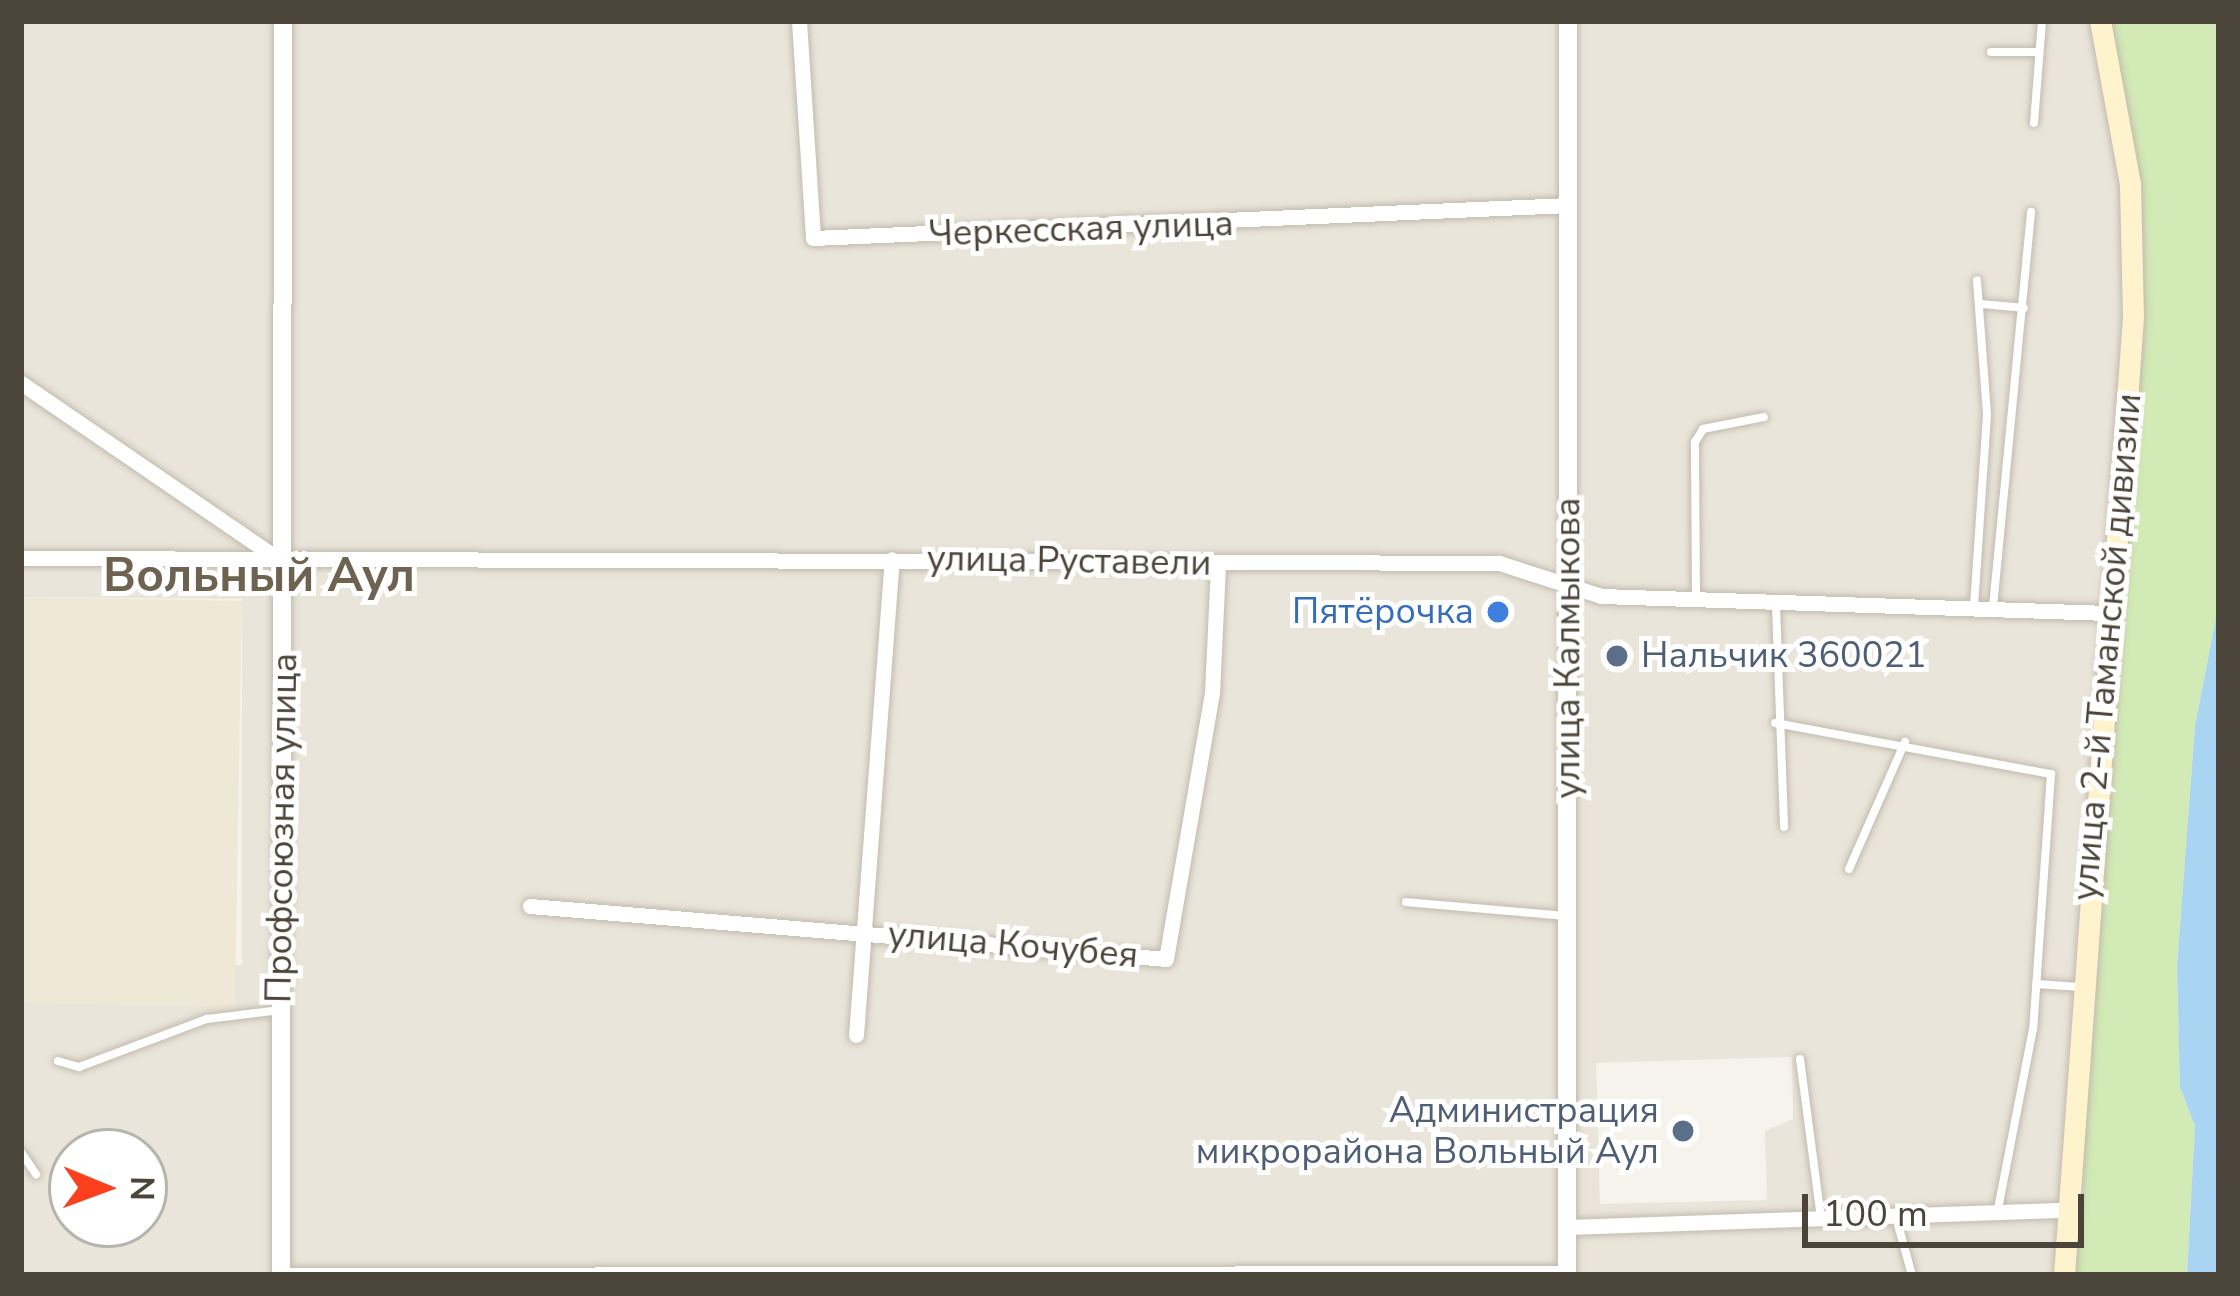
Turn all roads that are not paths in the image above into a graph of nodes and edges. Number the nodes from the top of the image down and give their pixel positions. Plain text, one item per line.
1 (283, 21) edge
2 (800, 21) edge
3 (1568, 21) edge
4 (2042, 21) edge
5 (2100, 21) edge
6 (1991, 52) dead end
7 (2035, 52) junction
8 (2034, 123) dead end
9 (1568, 205) junction
10 (2031, 212) dead end
11 (1977, 280) dead end
12 (1981, 304) junction
13 (2024, 308) junction
14 (21, 383) edge
15 (1764, 417) dead end
16 (21, 558) edge
17 (892, 559) junction
18 (284, 564) junction
19 (1218, 564) junction
20 (1568, 581) junction
21 (1696, 602) junction
22 (1776, 606) junction
23 (1974, 606) junction
24 (1993, 607) junction
25 (2109, 613) junction
26 (1774, 723) junction
27 (1905, 742) junction
28 (1784, 826) dead end
29 (1850, 869) dead end
30 (1406, 902) dead end
31 (530, 906) dead end
32 (1566, 916) junction
33 (863, 932) junction
34 (2036, 984) junction
35 (2080, 987) junction
36 (280, 1010) junction
37 (856, 1035) dead end
38 (1800, 1059) dead end
39 (58, 1061) dead end
40 (21, 1152) edge
41 (36, 1174) dead end
42 (2065, 1210) junction
43 (1997, 1212) junction
44 (1821, 1218) junction
45 (1898, 1221) junction
46 (1568, 1228) junction
47 (1568, 1274) edge
48 (281, 1275) edge
49 (1912, 1275) edge
50 (2064, 1275) edge

1 - 18 street, Профсоюзная улица
2 - 9 street, Черкесская улица
3 - 9 street, улица Калмыкова
4 - 7 lane
5 - 25 main road, улица 2-й Таманской дивизии
6 - 7 lane
7 - 8 lane
9 - 20 street, улица Калмыкова
10 - 13 lane
11 - 12 lane
12 - 13 lane
12 - 23 lane
13 - 24 lane
14 - 18 street
15 - 21 lane
16 - 18 street, улица Руставели
17 - 18 street, улица Руставели
17 - 19 street, улица Руставели
17 - 33 street
18 - 36 street, Профсоюзная улица
19 - 20 street, улица Руставели
19 - 33 street, улица Кочубея
20 - 21 street, улица Руставели
20 - 32 street, улица Калмыкова
21 - 22 street, улица Руставели
22 - 23 street, улица Руставели
22 - 26 lane
23 - 24 street, улица Руставели
24 - 25 street, улица Руставели
25 - 35 main road, улица 2-й Таманской дивизии
26 - 27 lane
26 - 28 lane
27 - 29 lane
27 - 34 lane
30 - 32 lane
31 - 33 street, улица Кочубея
32 - 46 street, улица Калмыкова
33 - 37 street
34 - 35 lane
34 - 43 lane
35 - 42 main road, улица 2-й Таманской дивизии
36 - 39 lane
36 - 48 street, Профсоюзная улица
38 - 44 lane
40 - 41 lane
42 - 43 street
42 - 50 main road, улица 2-й Таманской дивизии
43 - 45 street
44 - 45 street
44 - 46 street
45 - 49 lane
46 - 47 street, улица Калмыкова
47 - 48 street

